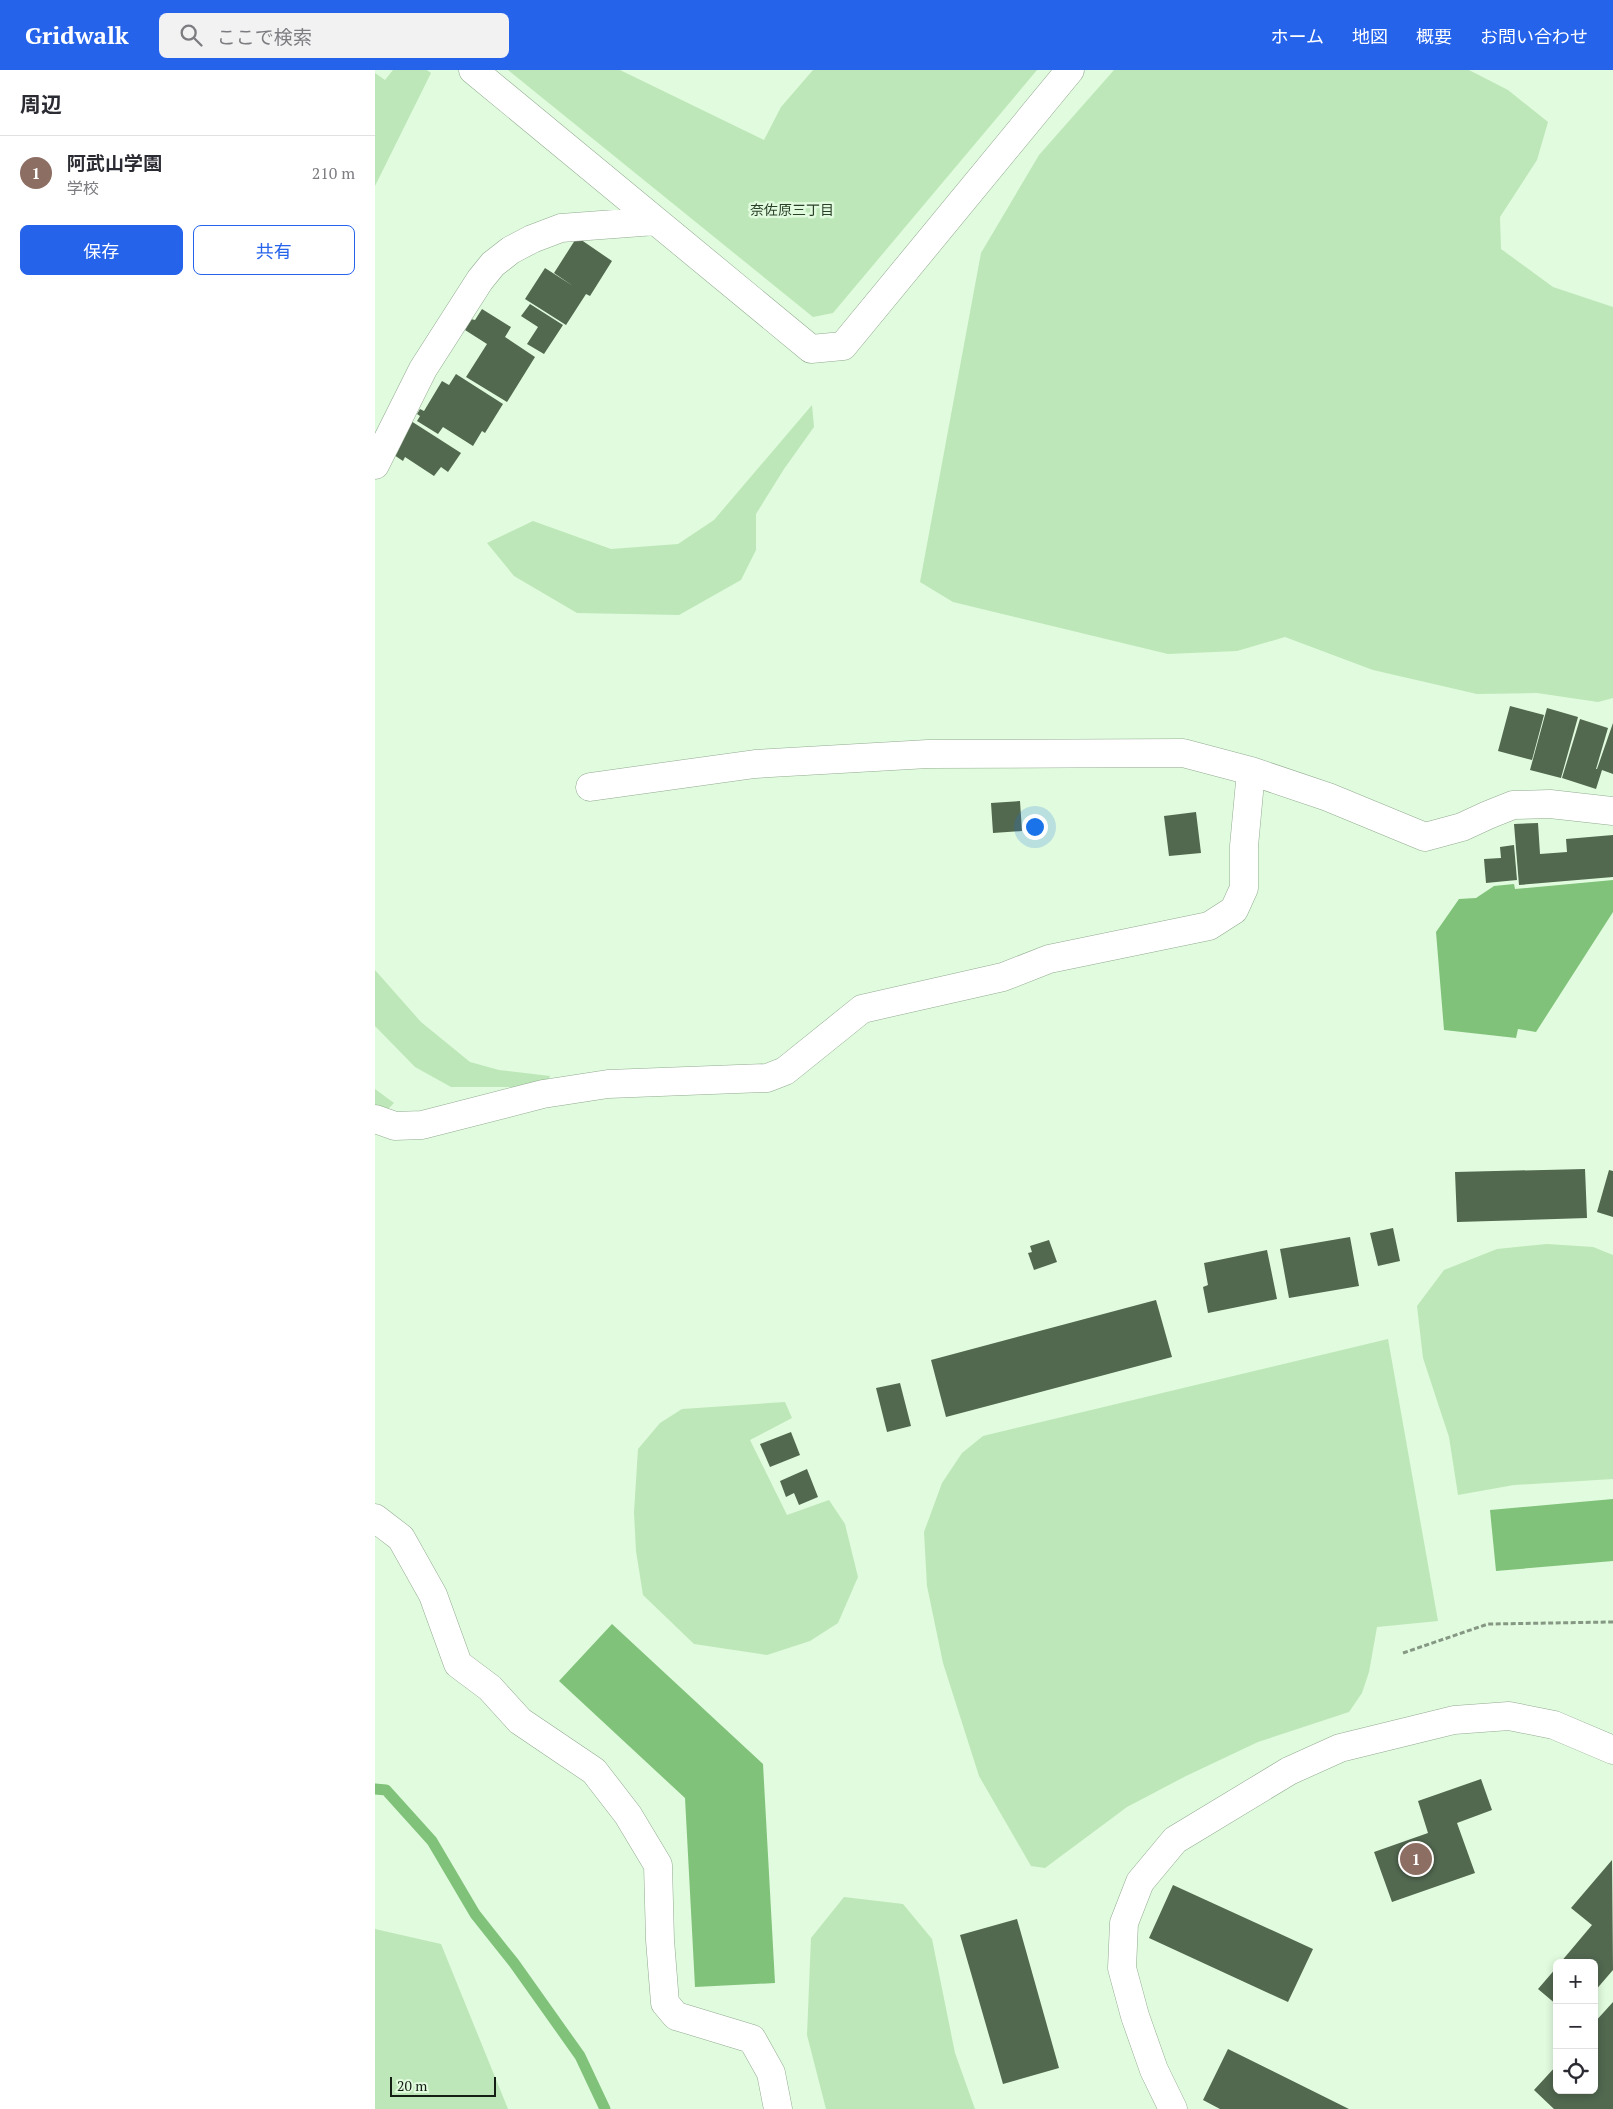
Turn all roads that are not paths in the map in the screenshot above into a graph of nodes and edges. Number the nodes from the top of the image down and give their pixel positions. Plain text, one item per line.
1 (473, 70) edge
2 (1070, 70) edge
3 (655, 221) junction
4 (375, 465) edge
5 (1251, 771) junction
6 (590, 787) dead end
7 (1613, 811) edge
8 (375, 1119) edge
9 (375, 1518) edge
10 (1613, 1750) edge
11 (778, 2109) edge
12 (1173, 2109) edge

1 - 3 street
2 - 3 street
3 - 4 street
5 - 6 street
5 - 7 street
5 - 8 street
9 - 11 street
10 - 12 street

